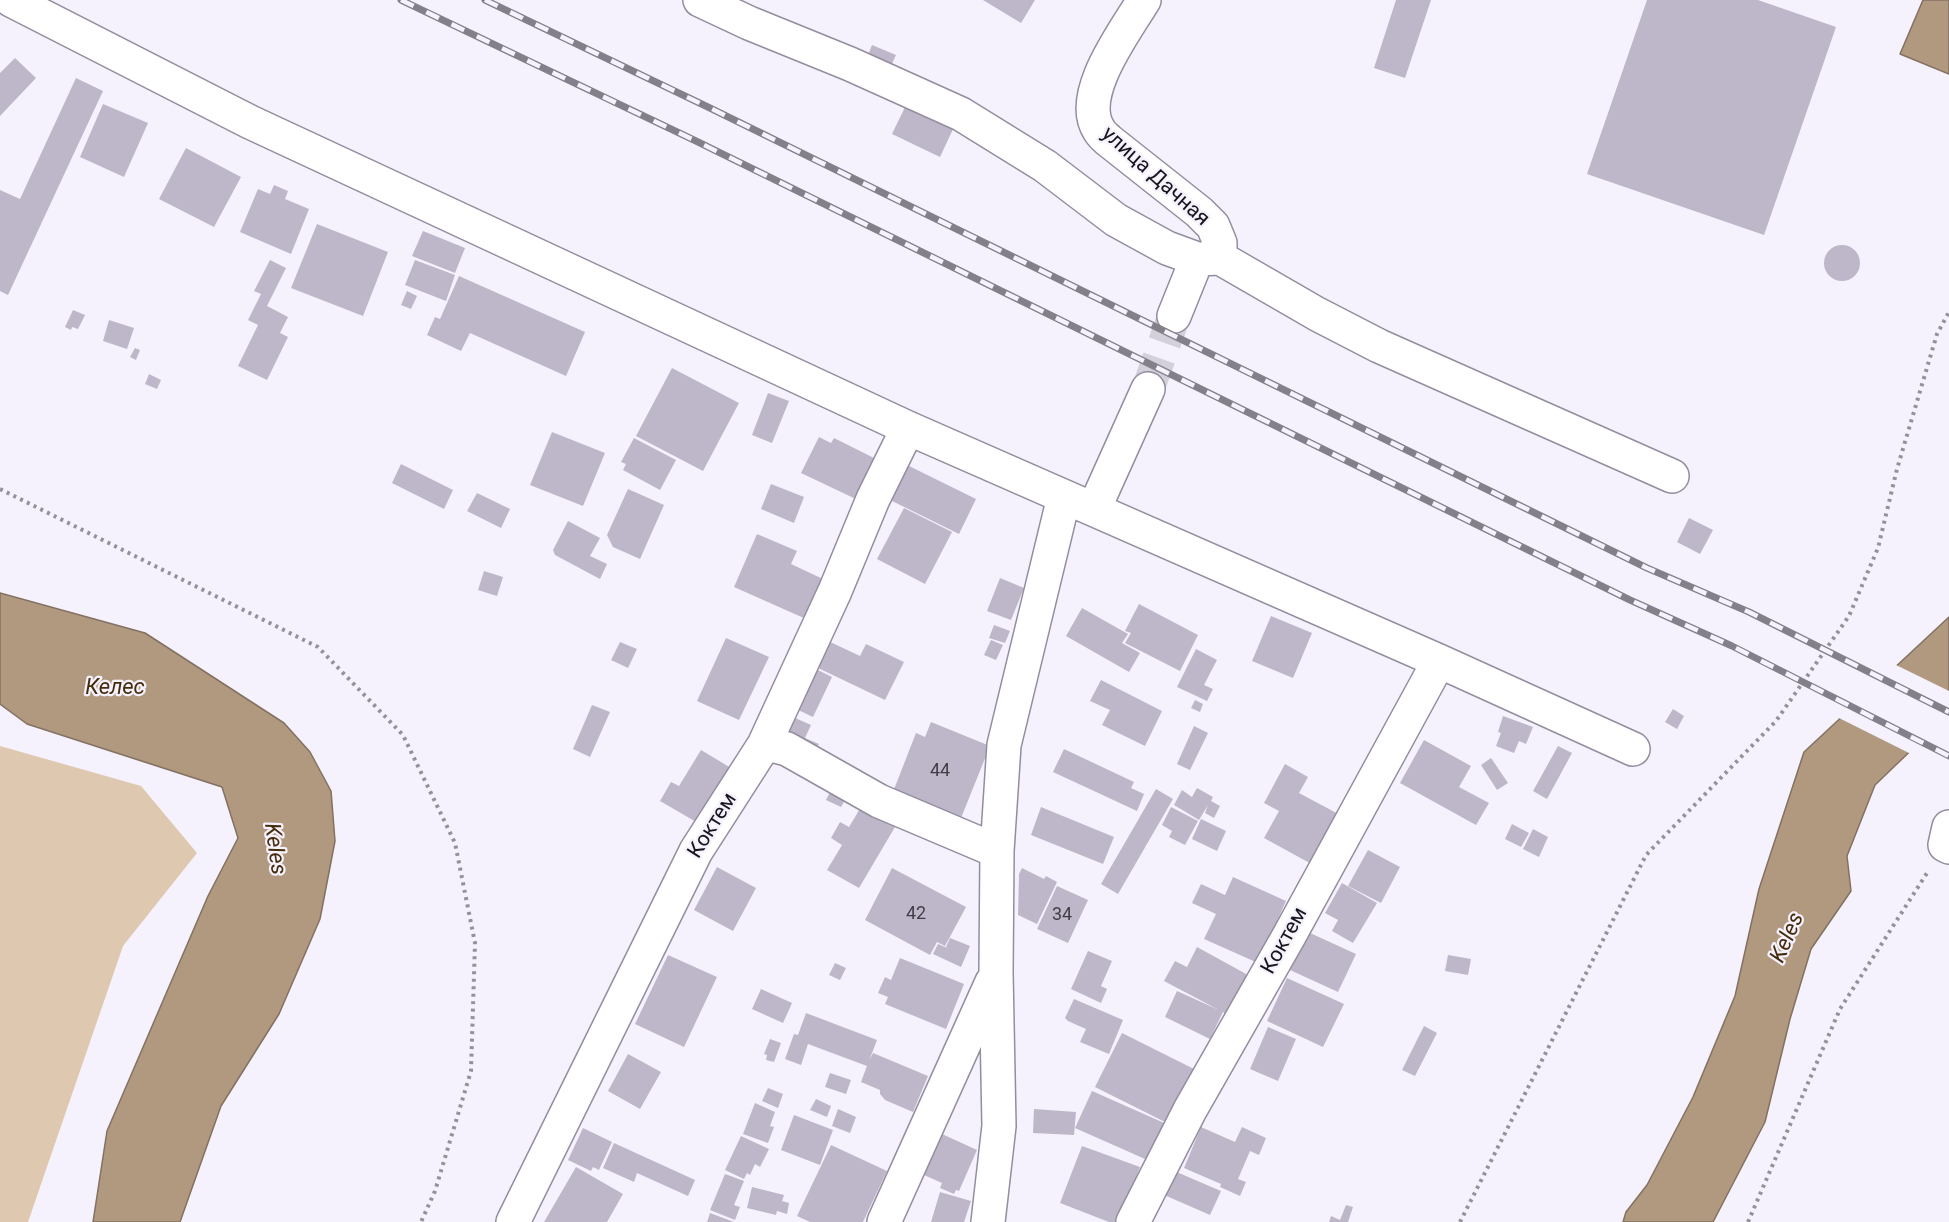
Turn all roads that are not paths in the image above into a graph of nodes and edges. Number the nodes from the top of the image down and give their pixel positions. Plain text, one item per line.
1 (11, 0) edge
2 (700, 0) edge
3 (1144, 0) edge
4 (755, 12) edge
5 (1209, 259) junction
6 (1174, 316) tunnel mouth
7 (1148, 389) tunnel mouth
8 (908, 428) junction
9 (1672, 476) dead end
10 (1064, 496) junction
11 (1094, 509) junction
12 (1439, 661) junction
13 (764, 745) junction
14 (1633, 749) dead end
15 (997, 851) junction
16 (996, 972) junction
17 (513, 1222) edge
18 (884, 1222) edge
19 (988, 1222) edge
20 (1133, 1222) edge

1 - 8 street
2 - 4 street
3 - 5 street, улица Дачная
4 - 5 street
5 - 6 street
5 - 9 street
7 - 11 street
8 - 10 street
8 - 13 street, Коктем
10 - 11 street
10 - 15 street
11 - 12 street
12 - 14 street
12 - 20 street, Коктем
13 - 15 street
13 - 17 street, Коктем
15 - 16 street
16 - 18 street
16 - 19 street

